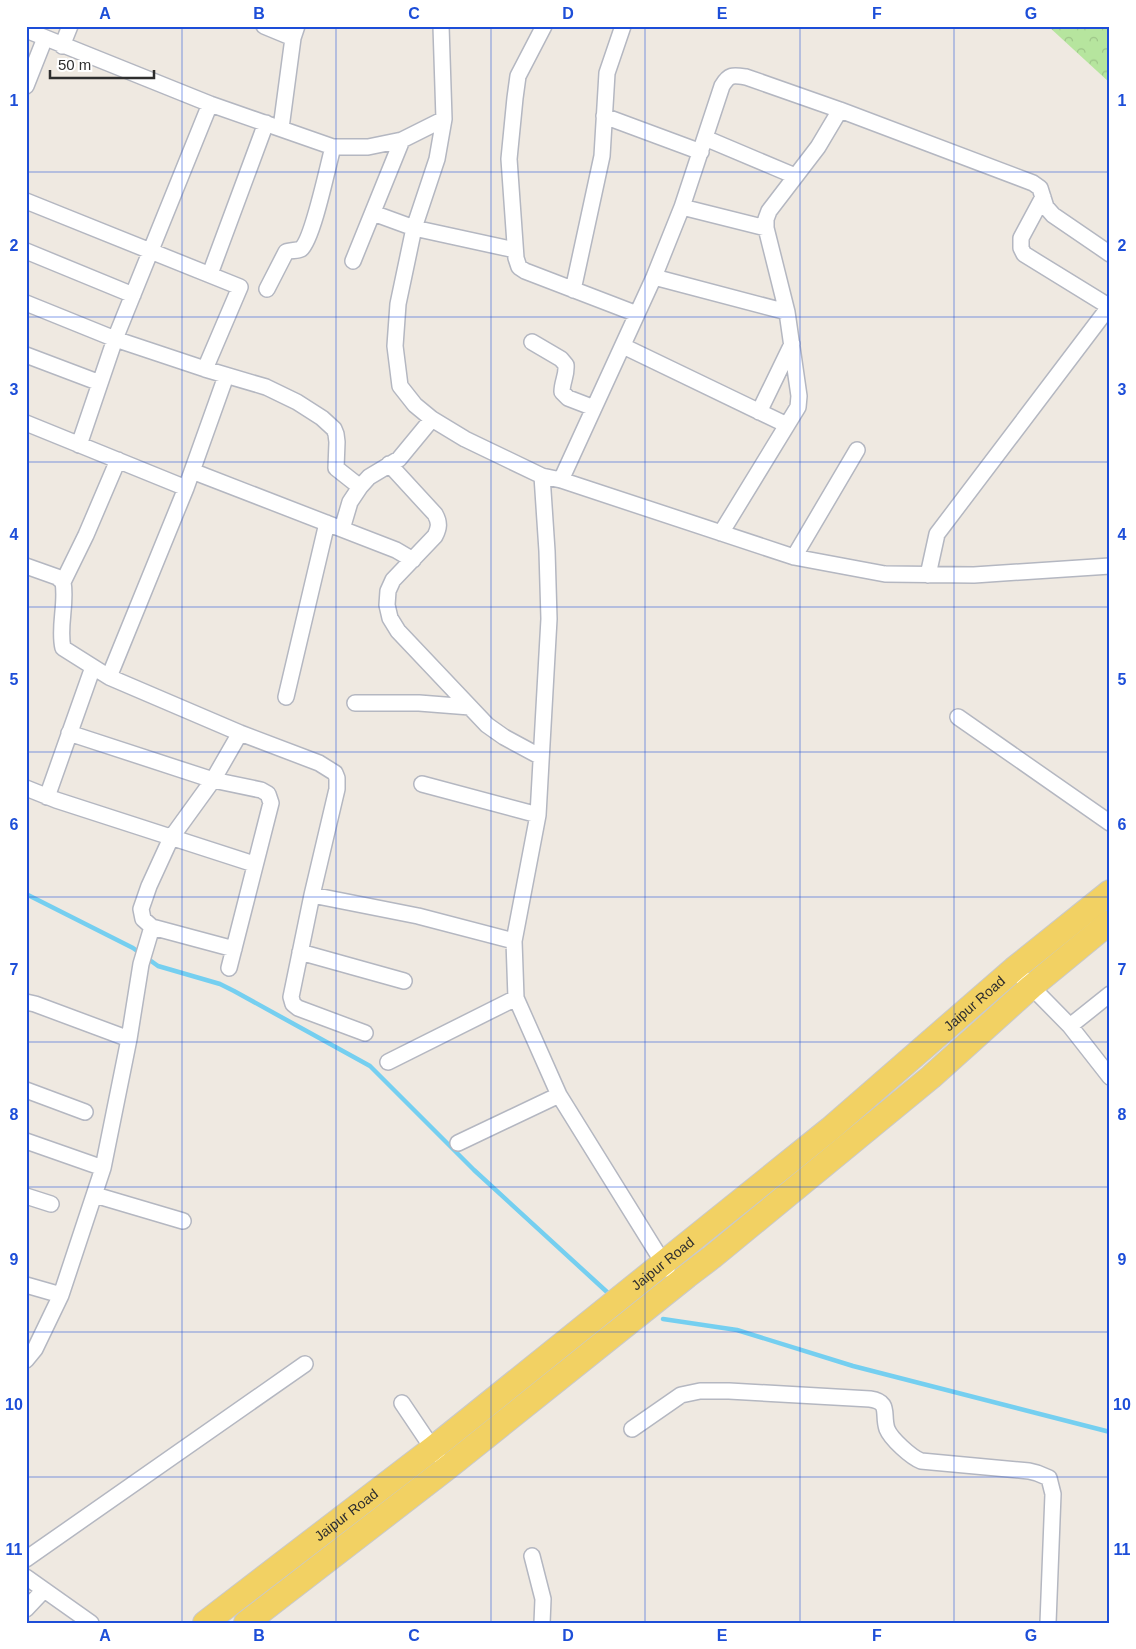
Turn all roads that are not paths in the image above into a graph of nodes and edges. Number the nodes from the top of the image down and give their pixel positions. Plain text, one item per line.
1 (70, 26) edge
2 (264, 26) edge
3 (441, 26) edge
4 (544, 26) edge
5 (623, 26) edge
6 (26, 30) edge
7 (295, 32) edge
8 (45, 38) junction
9 (62, 46) junction
10 (26, 86) edge
11 (210, 104) junction
12 (840, 110) junction
13 (604, 116) junction
14 (444, 118) junction
15 (266, 123) junction
16 (281, 128) junction
17 (402, 140) junction
18 (703, 145) junction
19 (333, 147) junction
20 (795, 176) junction
21 (1043, 197) junction
22 (26, 201) edge
23 (682, 207) junction
24 (373, 213) junction
25 (414, 228) junction
26 (766, 228) junction
27 (515, 250) junction
28 (26, 251) edge
29 (150, 252) junction
30 (1110, 254) edge
31 (353, 261) dead end
32 (210, 274) junction
33 (654, 277) junction
34 (267, 290) dead end
35 (573, 290) junction
36 (133, 295) junction
37 (26, 303) edge
38 (1109, 307) edge
39 (787, 312) junction
40 (637, 314) junction
41 (115, 339) junction
42 (532, 342) dead end
43 (792, 344) junction
44 (623, 346) junction
45 (26, 355) edge
46 (205, 370) junction
47 (226, 376) junction
48 (100, 383) junction
49 (594, 408) junction
50 (759, 412) junction
51 (432, 419) junction
52 (26, 423) edge
53 (787, 425) junction
54 (79, 445) junction
55 (857, 450) dead end
56 (118, 460) junction
57 (389, 464) junction
58 (192, 471) junction
59 (542, 476) junction
60 (561, 480) junction
61 (360, 487) junction
62 (186, 488) junction
63 (327, 523) junction
64 (342, 529) junction
65 (721, 533) junction
66 (794, 557) junction
67 (413, 560) junction
68 (26, 566) edge
69 (1110, 566) edge
70 (928, 575) junction
71 (63, 582) junction
72 (93, 668) junction
73 (109, 677) junction
74 (286, 697) dead end
75 (355, 703) dead end
76 (470, 706) junction
77 (958, 717) dead end
78 (69, 733) junction
79 (240, 734) junction
80 (541, 757) junction
81 (213, 780) junction
82 (422, 784) dead end
83 (26, 788) edge
84 (47, 796) junction
85 (528, 812) junction
86 (1110, 823) edge
87 (171, 838) junction
88 (254, 864) junction
89 (1110, 892) edge
90 (312, 895) junction
91 (1110, 923) edge
92 (152, 927) junction
93 (514, 941) junction
94 (234, 948) junction
95 (300, 952) junction
96 (229, 968) dead end
97 (1014, 969) junction
98 (404, 981) dead end
99 (1031, 987) junction
100 (1110, 994) edge
101 (516, 998) junction
102 (26, 1002) edge
103 (1070, 1026) junction
104 (365, 1033) dead end
105 (128, 1040) junction
106 (388, 1062) dead end
107 (1109, 1074) edge
108 (26, 1090) edge
109 (559, 1095) junction
110 (85, 1112) dead end
111 (26, 1141) edge
112 (458, 1144) dead end
113 (104, 1168) junction
114 (95, 1195) junction
115 (26, 1196) edge
116 (51, 1204) dead end
117 (183, 1221) dead end
118 (664, 1263) junction
119 (26, 1285) edge
120 (676, 1285) junction
121 (62, 1295) junction
122 (26, 1360) edge
123 (305, 1364) dead end
124 (402, 1403) dead end
125 (632, 1429) dead end
126 (432, 1449) junction
127 (447, 1468) junction
128 (532, 1556) dead end
129 (26, 1559) edge
130 (26, 1577) edge
131 (43, 1591) junction
132 (26, 1609) edge
133 (91, 1623) edge
134 (205, 1623) edge
135 (246, 1623) edge
136 (542, 1623) edge
137 (1048, 1623) edge

1 - 9 street
2 - 7 street
3 - 14 street
4 - 27 street
5 - 13 street
6 - 8 street
7 - 16 street
8 - 9 street
8 - 10 street
9 - 11 street
11 - 15 street
11 - 29 street
12 - 18 street
12 - 20 street
12 - 21 street
13 - 18 street
13 - 35 street
14 - 17 street
14 - 25 street
15 - 16 street
15 - 32 street
16 - 19 street
17 - 19 street
17 - 24 street
18 - 20 street
18 - 23 street
19 - 34 street
20 - 26 street
21 - 30 street
21 - 38 street
22 - 29 street
23 - 26 street
23 - 33 street
24 - 25 street
24 - 31 street
25 - 27 street
25 - 51 street
26 - 39 street
27 - 35 street
28 - 36 street
29 - 32 street
29 - 36 street
32 - 46 street
33 - 39 street
33 - 40 street
35 - 40 street
36 - 41 street
37 - 41 street
38 - 70 street
39 - 43 street
40 - 44 street
41 - 46 street
41 - 48 street
42 - 49 street
43 - 50 street
43 - 53 street
44 - 49 street
44 - 50 street
45 - 48 street
46 - 47 street
47 - 58 street
47 - 61 street
48 - 54 street
49 - 60 street
50 - 53 street
51 - 57 street
51 - 59 street
52 - 54 street
53 - 65 street
54 - 56 street
55 - 66 street
56 - 62 street
56 - 71 street
57 - 61 street
57 - 67 street
58 - 62 street
58 - 63 street
59 - 60 street
59 - 80 street
60 - 65 street
61 - 64 street
62 - 73 street
63 - 64 street
63 - 74 street
64 - 67 street
65 - 66 street
66 - 70 street
67 - 76 street
68 - 71 street
69 - 70 street
71 - 72 street
72 - 73 street
72 - 78 street
73 - 79 street
75 - 76 street
76 - 80 street
77 - 86 street
78 - 81 street
78 - 84 street
79 - 81 street
79 - 90 street
80 - 85 street
81 - 87 street
81 - 88 street
82 - 85 street
83 - 84 street
84 - 87 street
85 - 93 street
87 - 88 street
87 - 92 street
88 - 94 street
89 - 97 main road, Jaipur Road
90 - 93 street
90 - 95 street
91 - 99 main road, Jaipur Road
92 - 94 street
92 - 105 street
93 - 101 street
94 - 96 street
95 - 98 street
95 - 104 street
97 - 99 street
97 - 118 main road, Jaipur Road
99 - 103 street
99 - 120 main road, Jaipur Road
100 - 103 street
101 - 106 street
101 - 109 street
102 - 105 street
103 - 107 street
105 - 113 street
108 - 110 street
109 - 112 street
109 - 118 street
111 - 113 street
113 - 114 street
114 - 117 street
114 - 121 street
115 - 116 street
118 - 120 street
118 - 126 main road, Jaipur Road
119 - 121 street
120 - 127 main road, Jaipur Road
121 - 122 street
123 - 129 street
124 - 126 street
125 - 137 street
126 - 127 street
126 - 134 main road, Jaipur Road
127 - 135 main road, Jaipur Road
128 - 136 street
130 - 131 street
131 - 132 street
131 - 133 street

